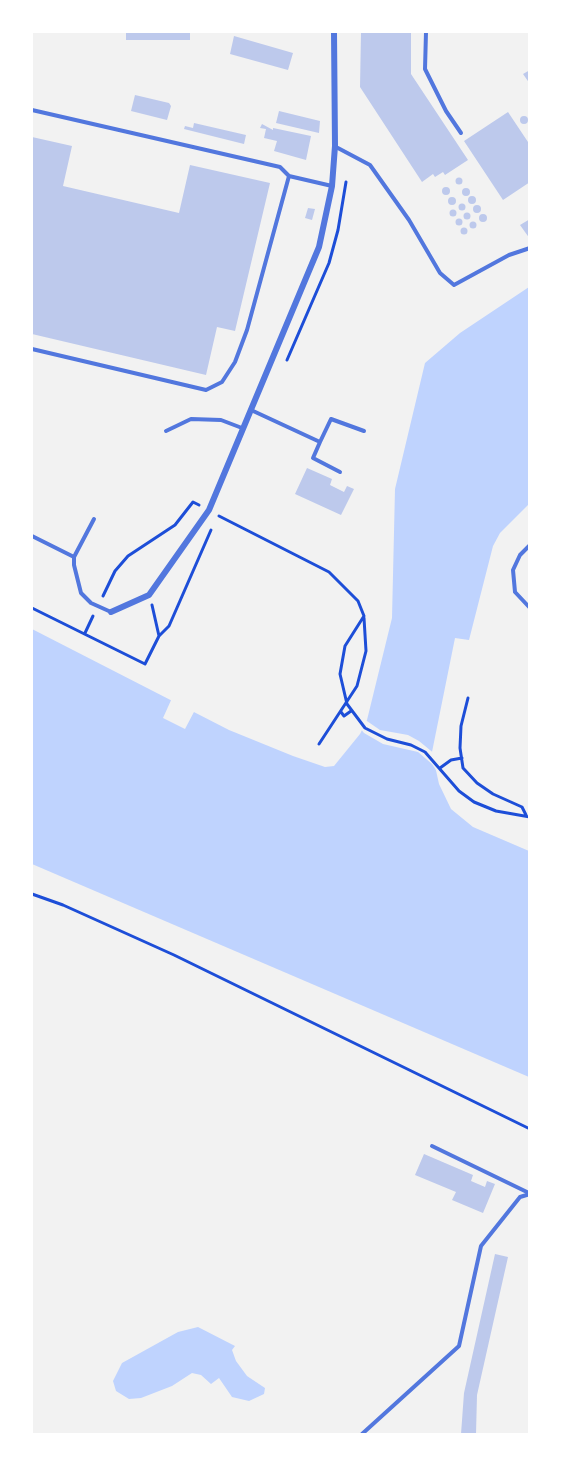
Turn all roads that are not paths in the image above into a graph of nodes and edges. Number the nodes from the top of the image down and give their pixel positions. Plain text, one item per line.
1 (333, 32) edge
2 (426, 32) edge
3 (32, 110) edge
4 (462, 132) dead end
5 (335, 146) junction
6 (289, 176) junction
7 (332, 186) junction
8 (530, 248) edge
9 (32, 349) edge
10 (250, 409) junction
11 (242, 429) junction
12 (166, 430) dead end
13 (364, 431) dead end
14 (320, 442) junction
15 (340, 472) dead end
16 (94, 519) dead end
17 (32, 536) edge
18 (530, 545) edge
19 (74, 557) junction
20 (530, 608) edge
21 (111, 612) joint
22 (432, 1146) dead end
23 (530, 1194) edge
24 (362, 1434) edge

1 - 5 street
2 - 4 lane
3 - 6 lane
5 - 7 street
5 - 8 lane
6 - 7 lane
6 - 9 lane
7 - 10 street
10 - 11 street
10 - 14 lane
11 - 12 lane
11 - 21 street
13 - 14 lane
14 - 15 lane
16 - 19 lane
17 - 19 lane
18 - 20 lane
19 - 21 lane
22 - 23 lane
23 - 24 lane

